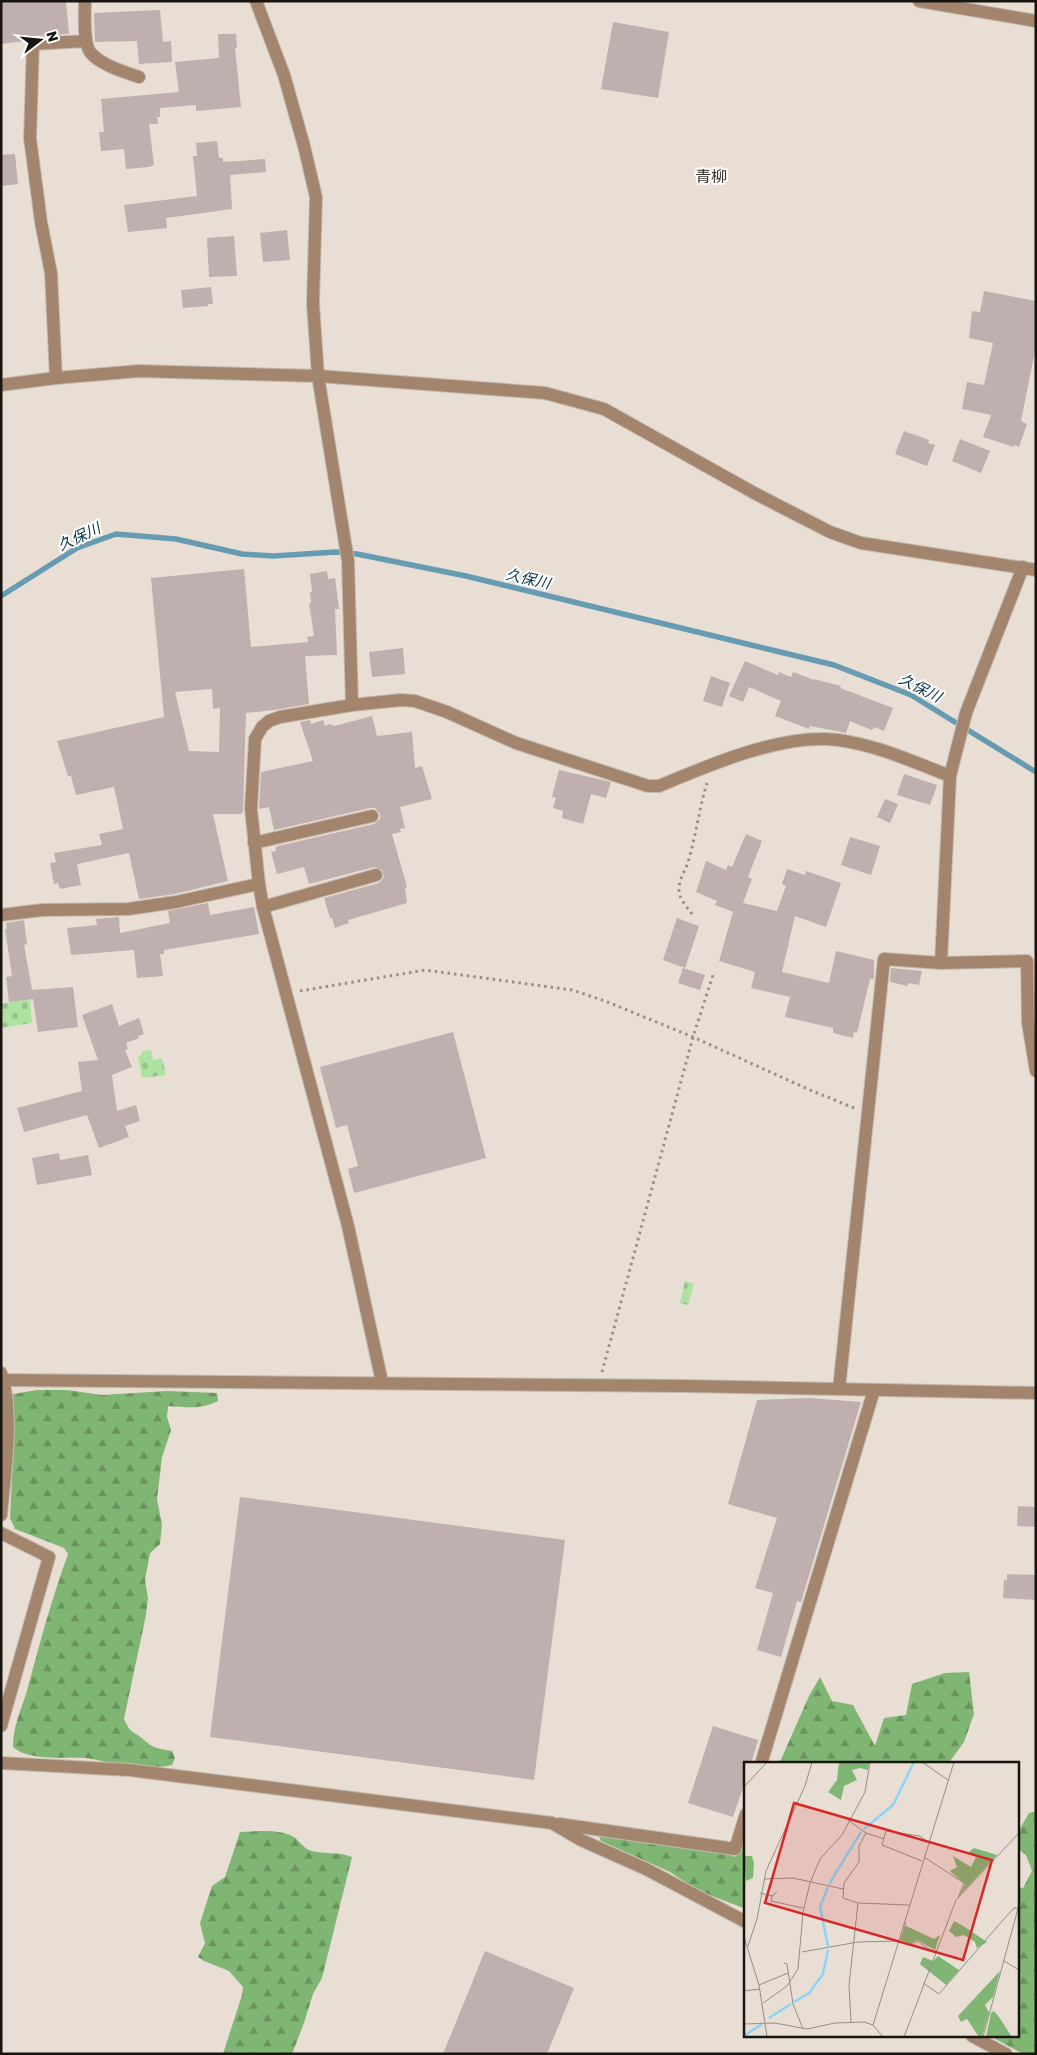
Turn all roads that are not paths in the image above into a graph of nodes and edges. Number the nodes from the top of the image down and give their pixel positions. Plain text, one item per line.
1 (85, 1) edge
2 (256, 1) edge
3 (919, 1) edge
4 (1036, 21) edge
5 (86, 41) junction
6 (139, 77) dead end
7 (318, 376) junction
8 (56, 378) junction
9 (1, 385) edge
10 (1029, 568) edge
11 (352, 705) junction
12 (950, 776) junction
13 (372, 816) dead end
14 (254, 843) junction
15 (376, 875) dead end
16 (259, 884) junction
17 (263, 907) junction
18 (1, 915) edge
19 (941, 962) junction
20 (1036, 1070) edge
21 (2, 1378) edge
22 (382, 1382) junction
23 (839, 1389) junction
24 (874, 1390) junction
25 (1036, 1393) edge
26 (1, 1515) edge
27 (1, 1533) edge
28 (1, 1726) edge
29 (762, 1762) edge
30 (1, 1763) edge
31 (744, 1821) edge
32 (552, 1823) junction
33 (744, 1921) edge
34 (976, 2038) edge
35 (1006, 2054) edge

1 - 5 street
2 - 7 street
3 - 4 street
5 - 6 street
5 - 8 street
7 - 8 street
7 - 10 street
7 - 11 street
8 - 9 street
10 - 12 street
11 - 12 street
11 - 14 street
12 - 19 street
13 - 14 street
14 - 16 street
15 - 17 street
16 - 17 street
16 - 18 street
17 - 22 street
19 - 20 street
19 - 23 street
21 - 22 street
21 - 26 street
22 - 23 street
23 - 24 street
24 - 25 street
24 - 29 street
27 - 28 street
30 - 32 street
31 - 32 street
32 - 33 street
34 - 35 street

